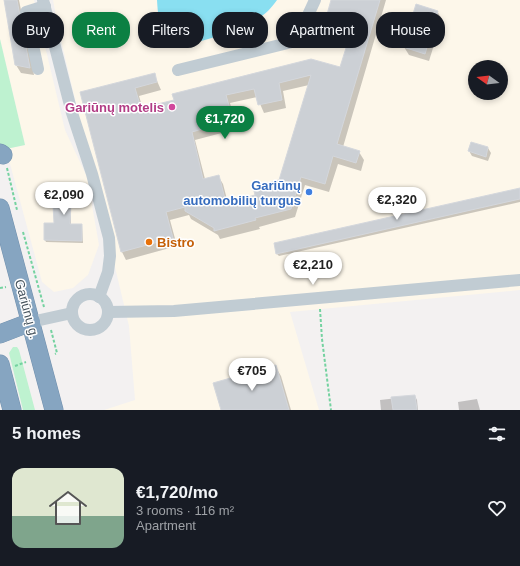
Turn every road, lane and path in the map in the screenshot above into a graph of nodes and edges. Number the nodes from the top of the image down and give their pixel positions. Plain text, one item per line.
1 (315, 0) edge
2 (44, 3) edge
3 (38, 69) dead end
4 (178, 70) dead end
5 (2, 154) edge
6 (0, 208) edge
7 (18, 214) dead end
8 (22, 228) dead end
9 (36, 278) dead end
10 (520, 280) edge
11 (99, 297) junction
12 (319, 298) junction
13 (72, 312) junction
14 (108, 312) junction
15 (31, 322) junction
16 (0, 334) edge
17 (0, 364) edge
18 (12, 410) edge
19 (54, 410) edge
20 (332, 410) edge

1 - 4 street
2 - 3 street
2 - 11 street
5 - 7 path
6 - 15 highway, Gariūnų g.
8 - 9 path
10 - 12 street
11 - 13 street
11 - 14 street
12 - 14 street
12 - 20 path
13 - 14 street
13 - 15 street
15 - 16 highway
15 - 19 highway, Gariūnų g.
17 - 18 highway

